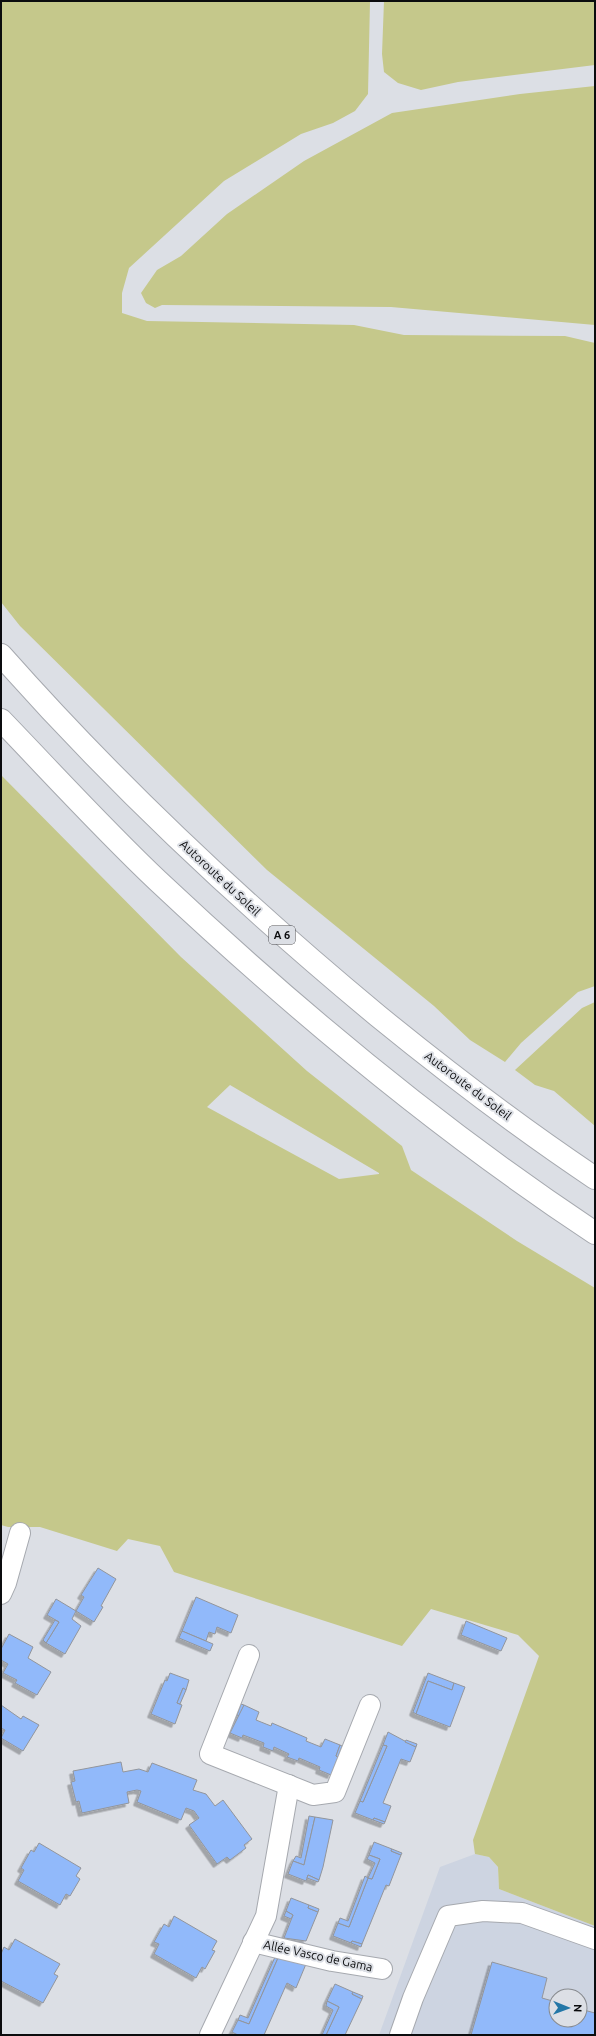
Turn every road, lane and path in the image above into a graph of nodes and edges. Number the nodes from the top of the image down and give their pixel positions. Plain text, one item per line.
1 (1, 655) edge
2 (1, 720) edge
3 (595, 1178) edge
4 (595, 1233) edge
5 (20, 1533) dead end
6 (1, 1594) edge
7 (249, 1655) dead end
8 (370, 1705) dead end
9 (289, 1785) junction
10 (595, 1939) edge
11 (253, 1942) junction
12 (382, 1969) dead end
13 (210, 2035) edge
14 (400, 2035) edge

1 - 3 highway, Autoroute du Soleil / A 6
2 - 4 highway
5 - 6 street
7 - 9 street
8 - 9 street
9 - 11 street
10 - 14 street
11 - 12 street, Allée Vasco de Gama
11 - 13 street

